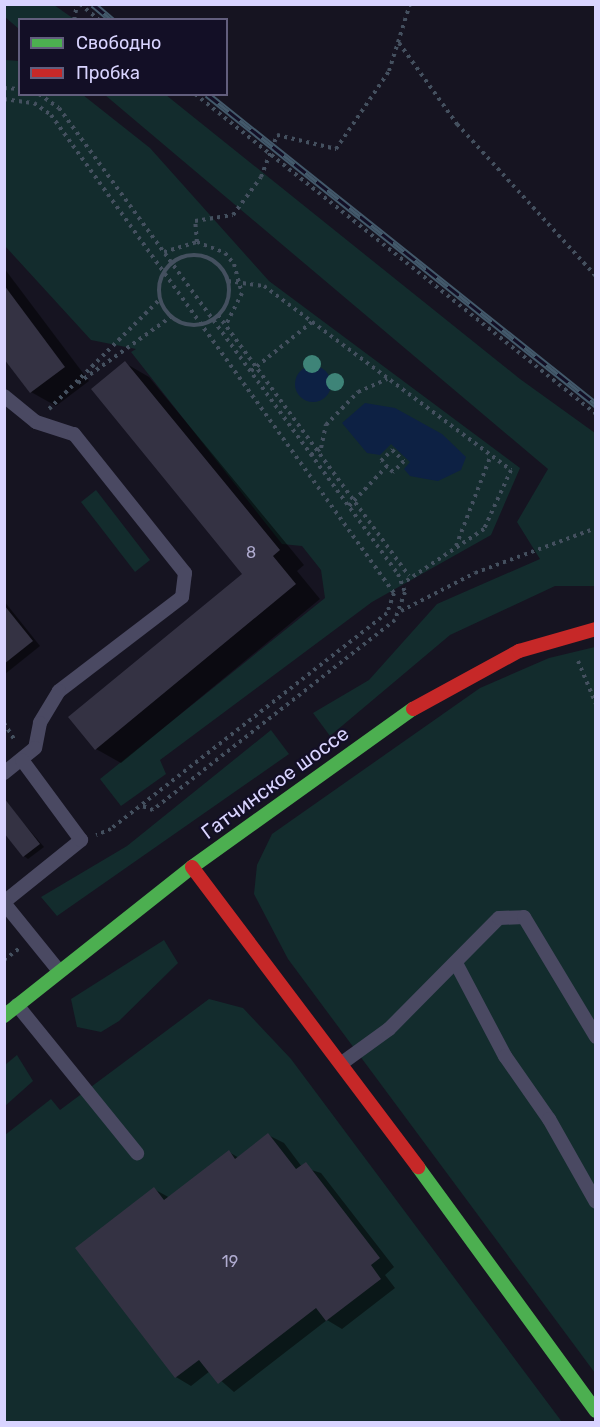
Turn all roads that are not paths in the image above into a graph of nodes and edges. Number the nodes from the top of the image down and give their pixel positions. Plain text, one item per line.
1 (4, 396) edge
2 (596, 628) edge
3 (22, 760) junction
4 (4, 773) edge
5 (192, 867) junction
6 (4, 902) edge
7 (457, 965) junction
8 (59, 971) junction
9 (17, 1005) junction
10 (4, 1016) edge
11 (596, 1037) edge
12 (342, 1062) junction
13 (137, 1153) dead end
14 (596, 1202) edge
15 (596, 1411) edge

1 - 3 lane
2 - 5 main road, Гатчинское шоссе
3 - 4 lane
3 - 6 lane
5 - 8 main road, Гатчинское шоссе
5 - 12 main road
6 - 8 lane
7 - 11 lane
7 - 12 lane
7 - 14 lane
8 - 9 main road, Гатчинское шоссе
9 - 10 main road, Гатчинское шоссе
9 - 13 lane
12 - 15 main road

